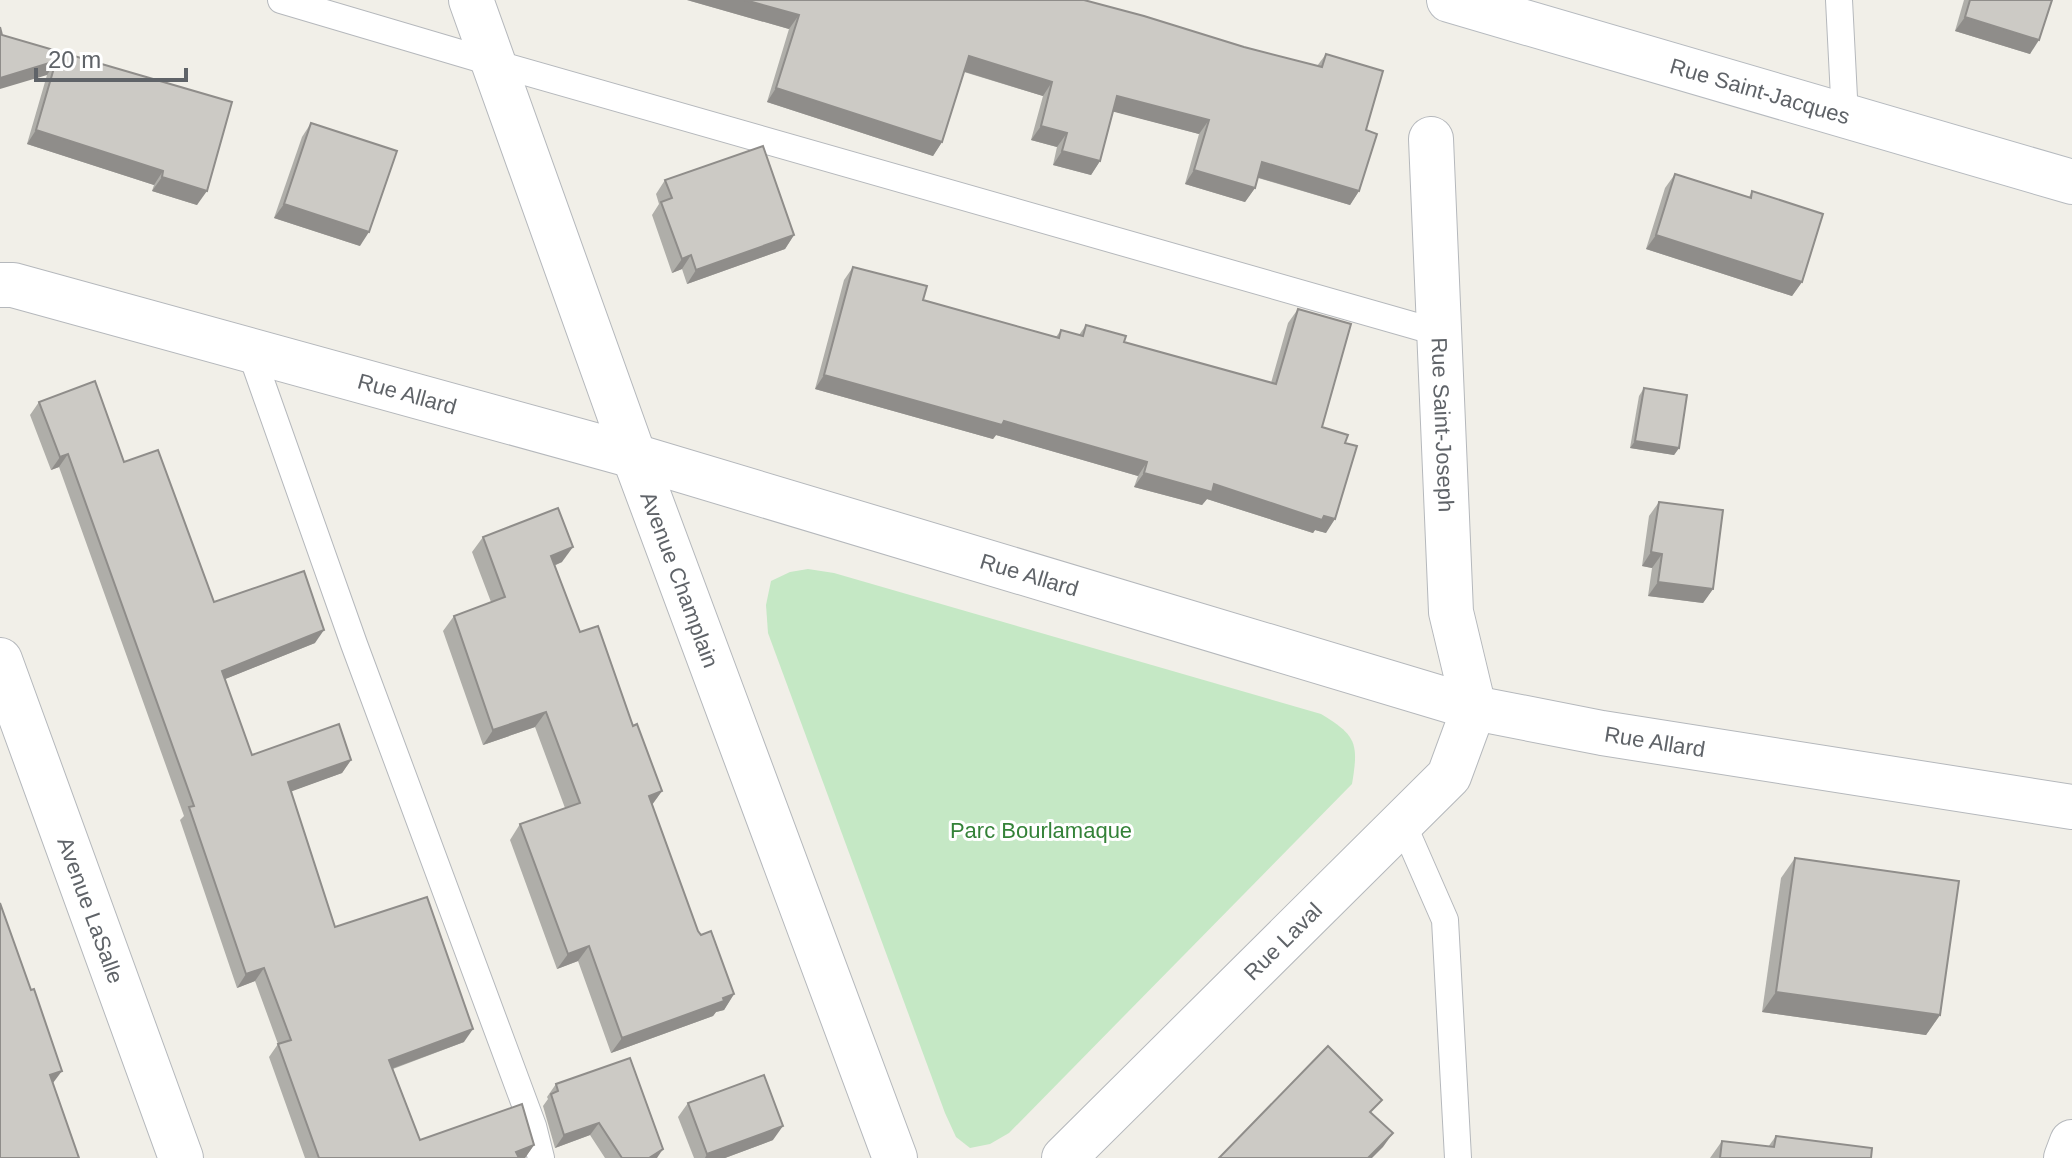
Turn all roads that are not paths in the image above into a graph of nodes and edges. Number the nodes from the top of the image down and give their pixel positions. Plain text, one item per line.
1 (281, 0) edge
2 (471, 0) edge
3 (1449, 0) edge
4 (1839, 0) edge
5 (1537, 13) edge
6 (494, 63) junction
7 (1845, 117) junction
8 (1431, 139) dead end
9 (2072, 182) edge
10 (0, 285) edge
11 (1440, 333) junction
12 (250, 350) junction
13 (634, 456) junction
14 (0, 660) edge
15 (1474, 708) junction
16 (2072, 807) edge
17 (1403, 824) junction
18 (2072, 1142) edge
19 (181, 1158) edge
20 (541, 1158) edge
21 (895, 1158) edge
22 (1064, 1158) edge
23 (1458, 1158) edge
24 (2066, 1158) edge

1 - 6 lane
2 - 6 street, Avenue Champlain
3 - 5 street, Rue Saint-Jacques
4 - 7 lane
5 - 7 street, Rue Saint-Jacques
6 - 11 lane
6 - 13 street, Avenue Champlain
7 - 9 street, Rue Saint-Jacques
8 - 11 street, Rue Saint-Joseph
10 - 12 street, Rue Allard
11 - 15 street, Rue Saint-Joseph
12 - 13 street, Rue Allard
12 - 20 lane
13 - 15 street, Rue Allard
13 - 21 street, Avenue Champlain
14 - 19 street, Avenue LaSalle
15 - 16 street, Rue Allard
15 - 17 street, Rue Laval
17 - 22 street, Rue Laval
17 - 23 lane
18 - 24 street

